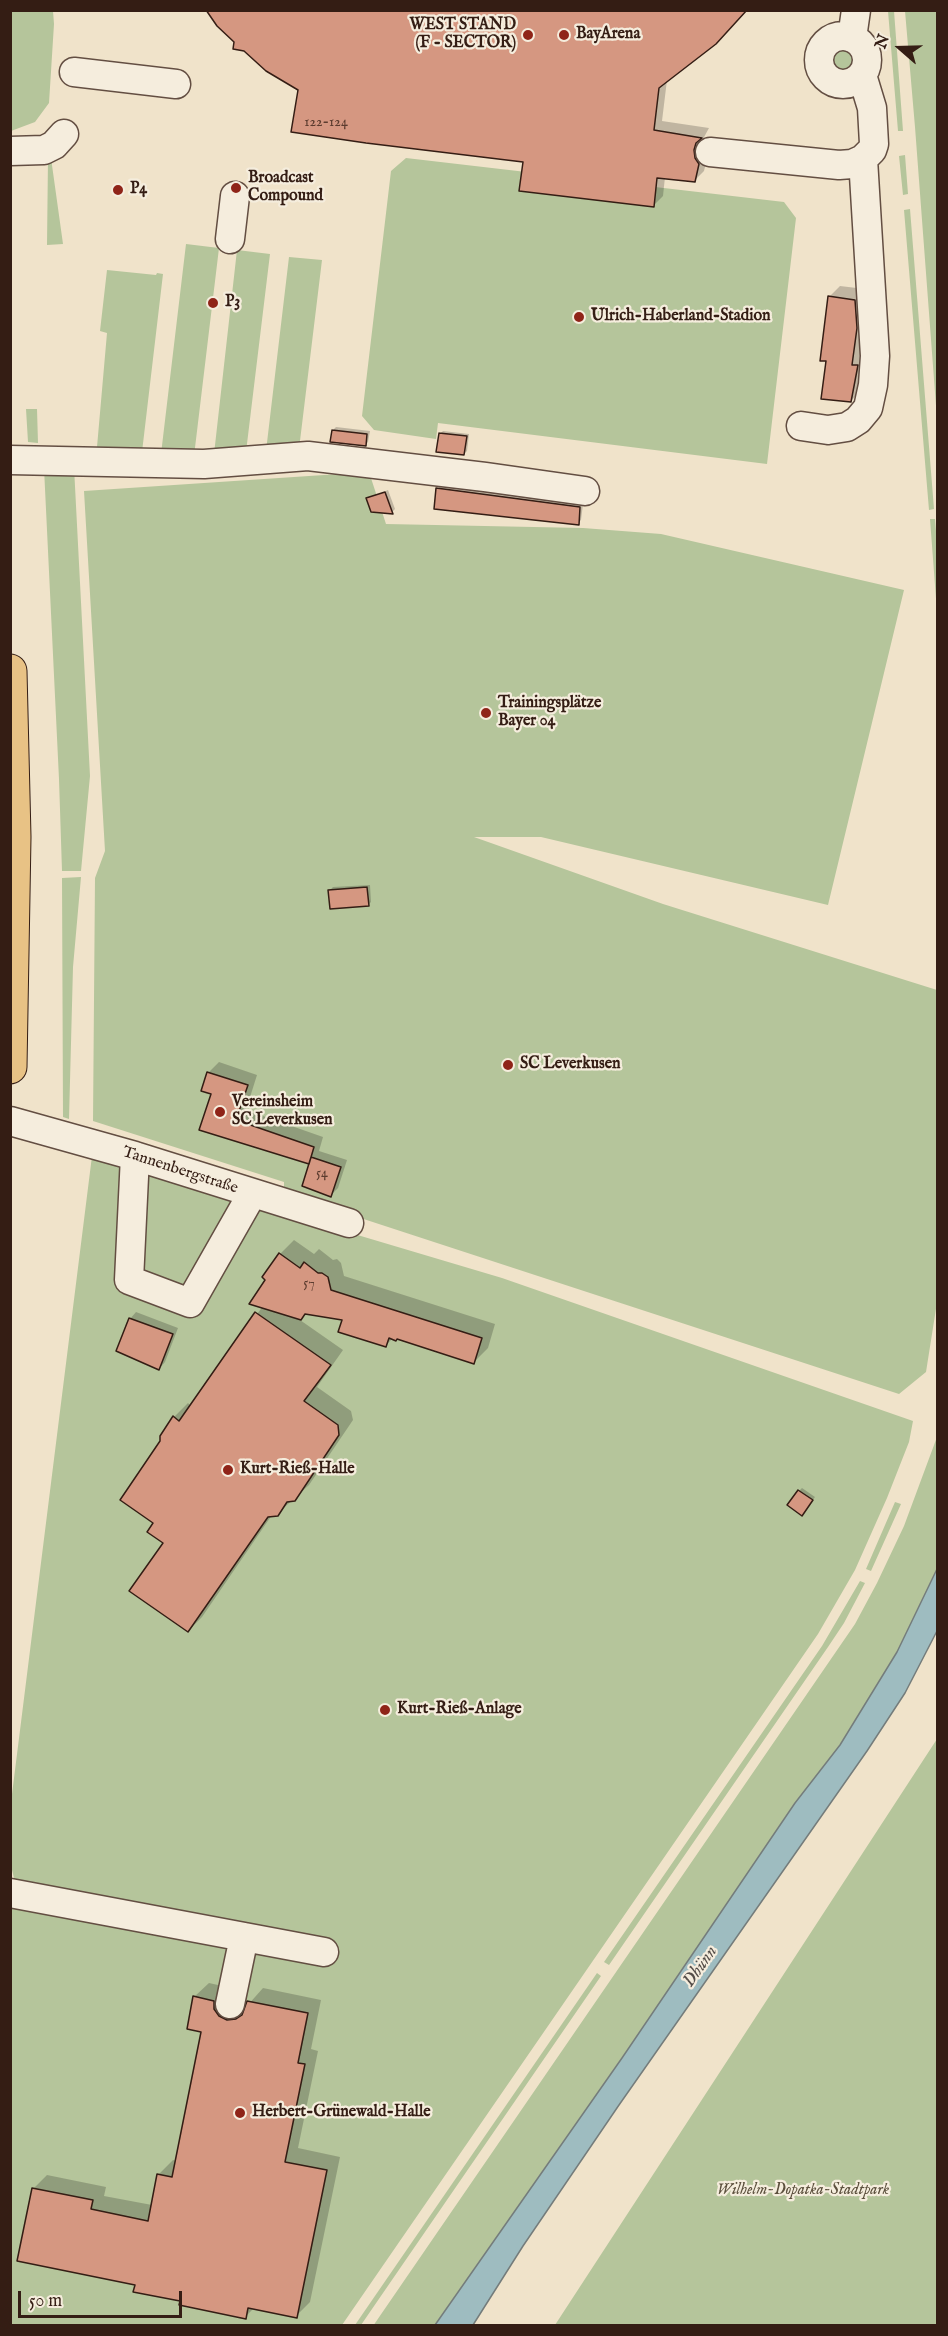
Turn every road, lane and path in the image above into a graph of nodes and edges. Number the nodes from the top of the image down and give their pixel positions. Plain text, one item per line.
1 (854, 24) edge
2 (74, 72) dead end
3 (862, 75) junction
4 (176, 84) dead end
5 (64, 134) dead end
6 (10, 151) edge
7 (710, 152) dead end
8 (863, 159) junction
9 (235, 196) dead end
10 (230, 239) dead end
11 (801, 426) dead end
12 (10, 460) edge
13 (585, 491) dead end
14 (10, 671) edge
15 (10, 1067) edge
16 (10, 1121) edge
17 (135, 1156) junction
18 (252, 1194) junction
19 (350, 1223) dead end
20 (10, 1893) edge
21 (244, 1937) junction
22 (324, 1952) dead end
23 (230, 2004) dead end

1 - 3 street
1 - 3 street
2 - 4 street
3 - 8 street
5 - 6 street
7 - 8 street
8 - 11 street
9 - 10 street
12 - 13 street
14 - 15 highway
16 - 17 street, Tannenbergstraße
17 - 18 street, Tannenbergstraße
17 - 18 street
18 - 19 street, Tannenbergstraße
20 - 21 street
21 - 22 street
21 - 23 street

